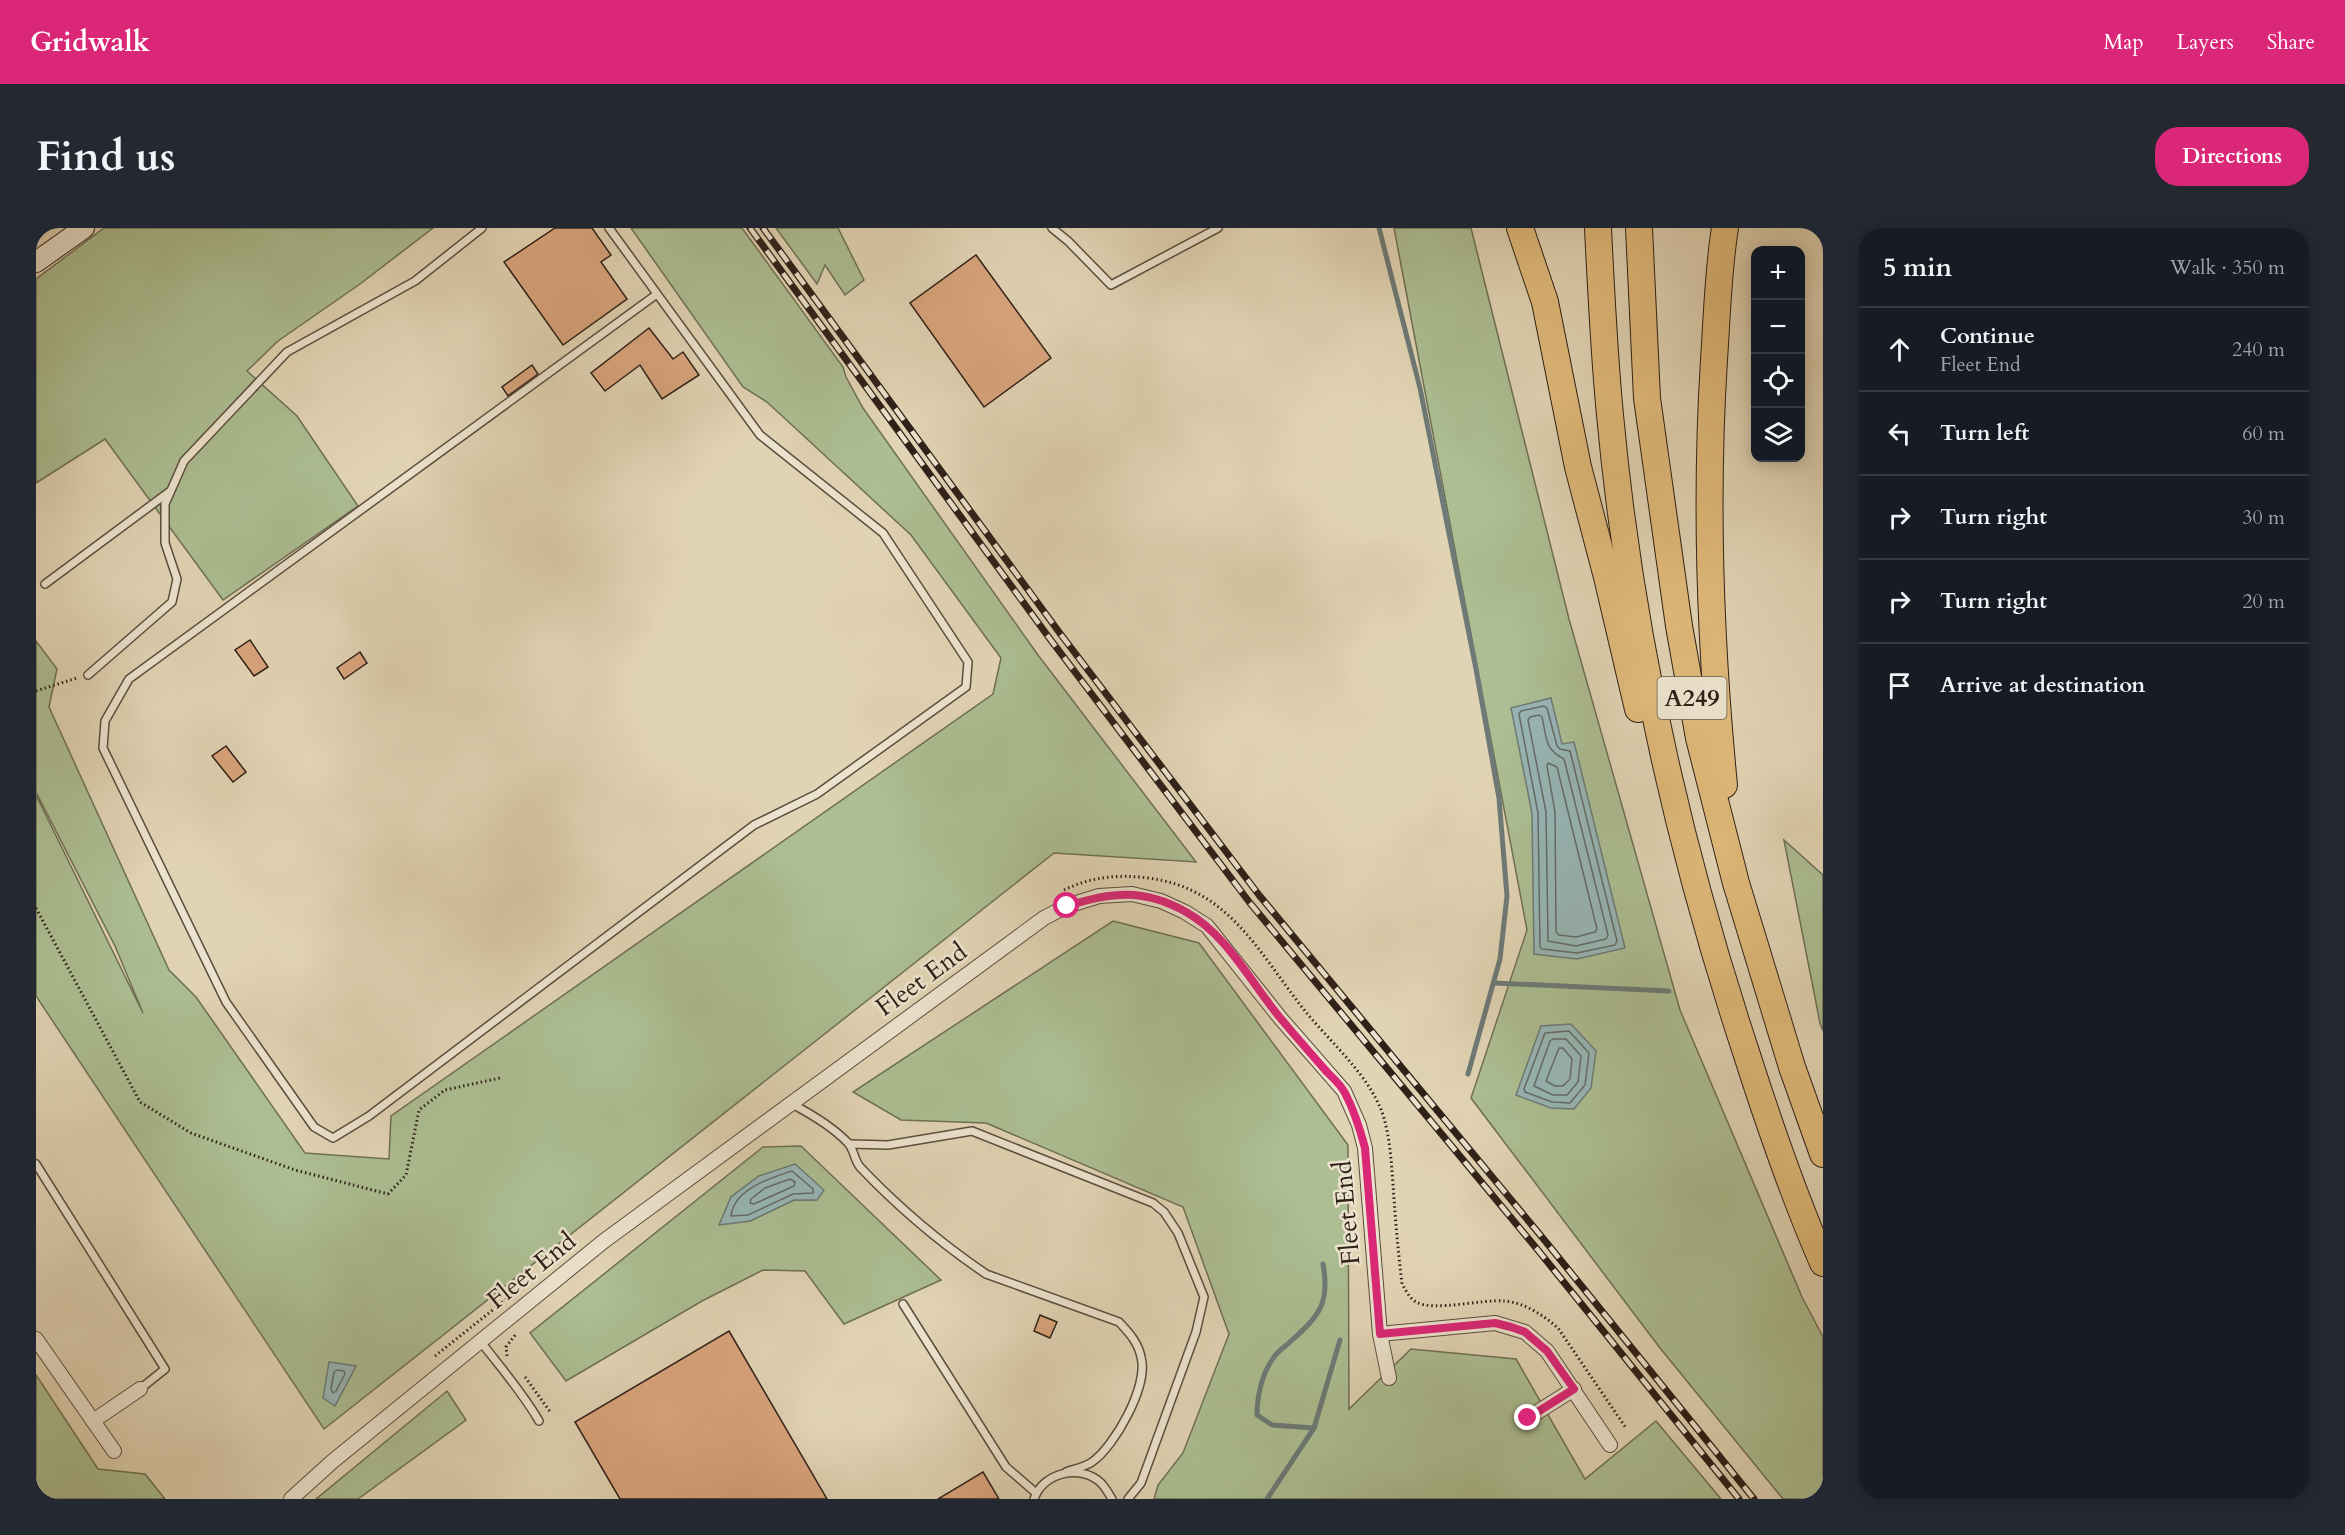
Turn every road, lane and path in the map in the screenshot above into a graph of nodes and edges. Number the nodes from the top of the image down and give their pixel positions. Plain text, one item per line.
1 (84, 228) edge
2 (482, 228) edge
3 (609, 228) edge
4 (1052, 228) edge
5 (1218, 228) edge
6 (1520, 228) edge
7 (1598, 228) edge
8 (1639, 228) edge
9 (1725, 228) edge
10 (36, 262) edge
11 (657, 294) junction
12 (171, 490) junction
13 (45, 584) dead end
14 (88, 675) joint
15 (36, 691) edge
16 (1736, 883) junction
17 (1062, 891) dead end
18 (36, 908) edge
19 (1702, 912) junction
20 (500, 1078) dead end
21 (792, 1104) junction
22 (850, 1144) junction
23 (1823, 1154) edge
24 (36, 1164) edge
25 (1823, 1263) edge
26 (514, 1292) dead end
27 (903, 1304) dead end
28 (496, 1306) junction
29 (507, 1320) junction
30 (1380, 1334) junction
31 (36, 1339) edge
32 (481, 1342) junction
33 (508, 1356) dead end
34 (434, 1357) dead end
35 (521, 1373) dead end
36 (1389, 1378) dead end
37 (140, 1389) joint
38 (1574, 1389) junction
39 (551, 1413) dead end
40 (1528, 1418) dead end
41 (93, 1421) junction
42 (539, 1421) dead end
43 (1626, 1428) dead end
44 (1610, 1445) dead end
45 (114, 1451) dead end
46 (1066, 1472) junction
47 (1035, 1496) edge
48 (291, 1499) edge
49 (1112, 1499) edge
50 (1128, 1499) edge

1 - 10 main road
2 - 12 lane
3 - 11 lane
4 - 5 lane
6 - 19 highway, A249
7 - 19 highway, A249
8 - 16 highway, A249
9 - 16 highway, A249
11 - 11 lane
12 - 13 lane
12 - 14 lane
14 - 15 path
16 - 23 highway, A249
17 - 43 path
18 - 20 path
19 - 25 highway, A249
21 - 22 lane
21 - 29 street, Fleet End
21 - 30 street, Fleet End
22 - 46 lane
22 - 50 lane
24 - 37 lane
26 - 28 path
27 - 47 lane
28 - 29 path
28 - 34 path
29 - 32 street, Fleet End
29 - 33 path
30 - 36 street, Fleet End
30 - 38 street
31 - 41 street
32 - 42 lane
32 - 48 street, Fleet End
35 - 39 path
37 - 41 street
38 - 40 street
38 - 44 street
41 - 45 street
46 - 47 lane
46 - 49 lane

